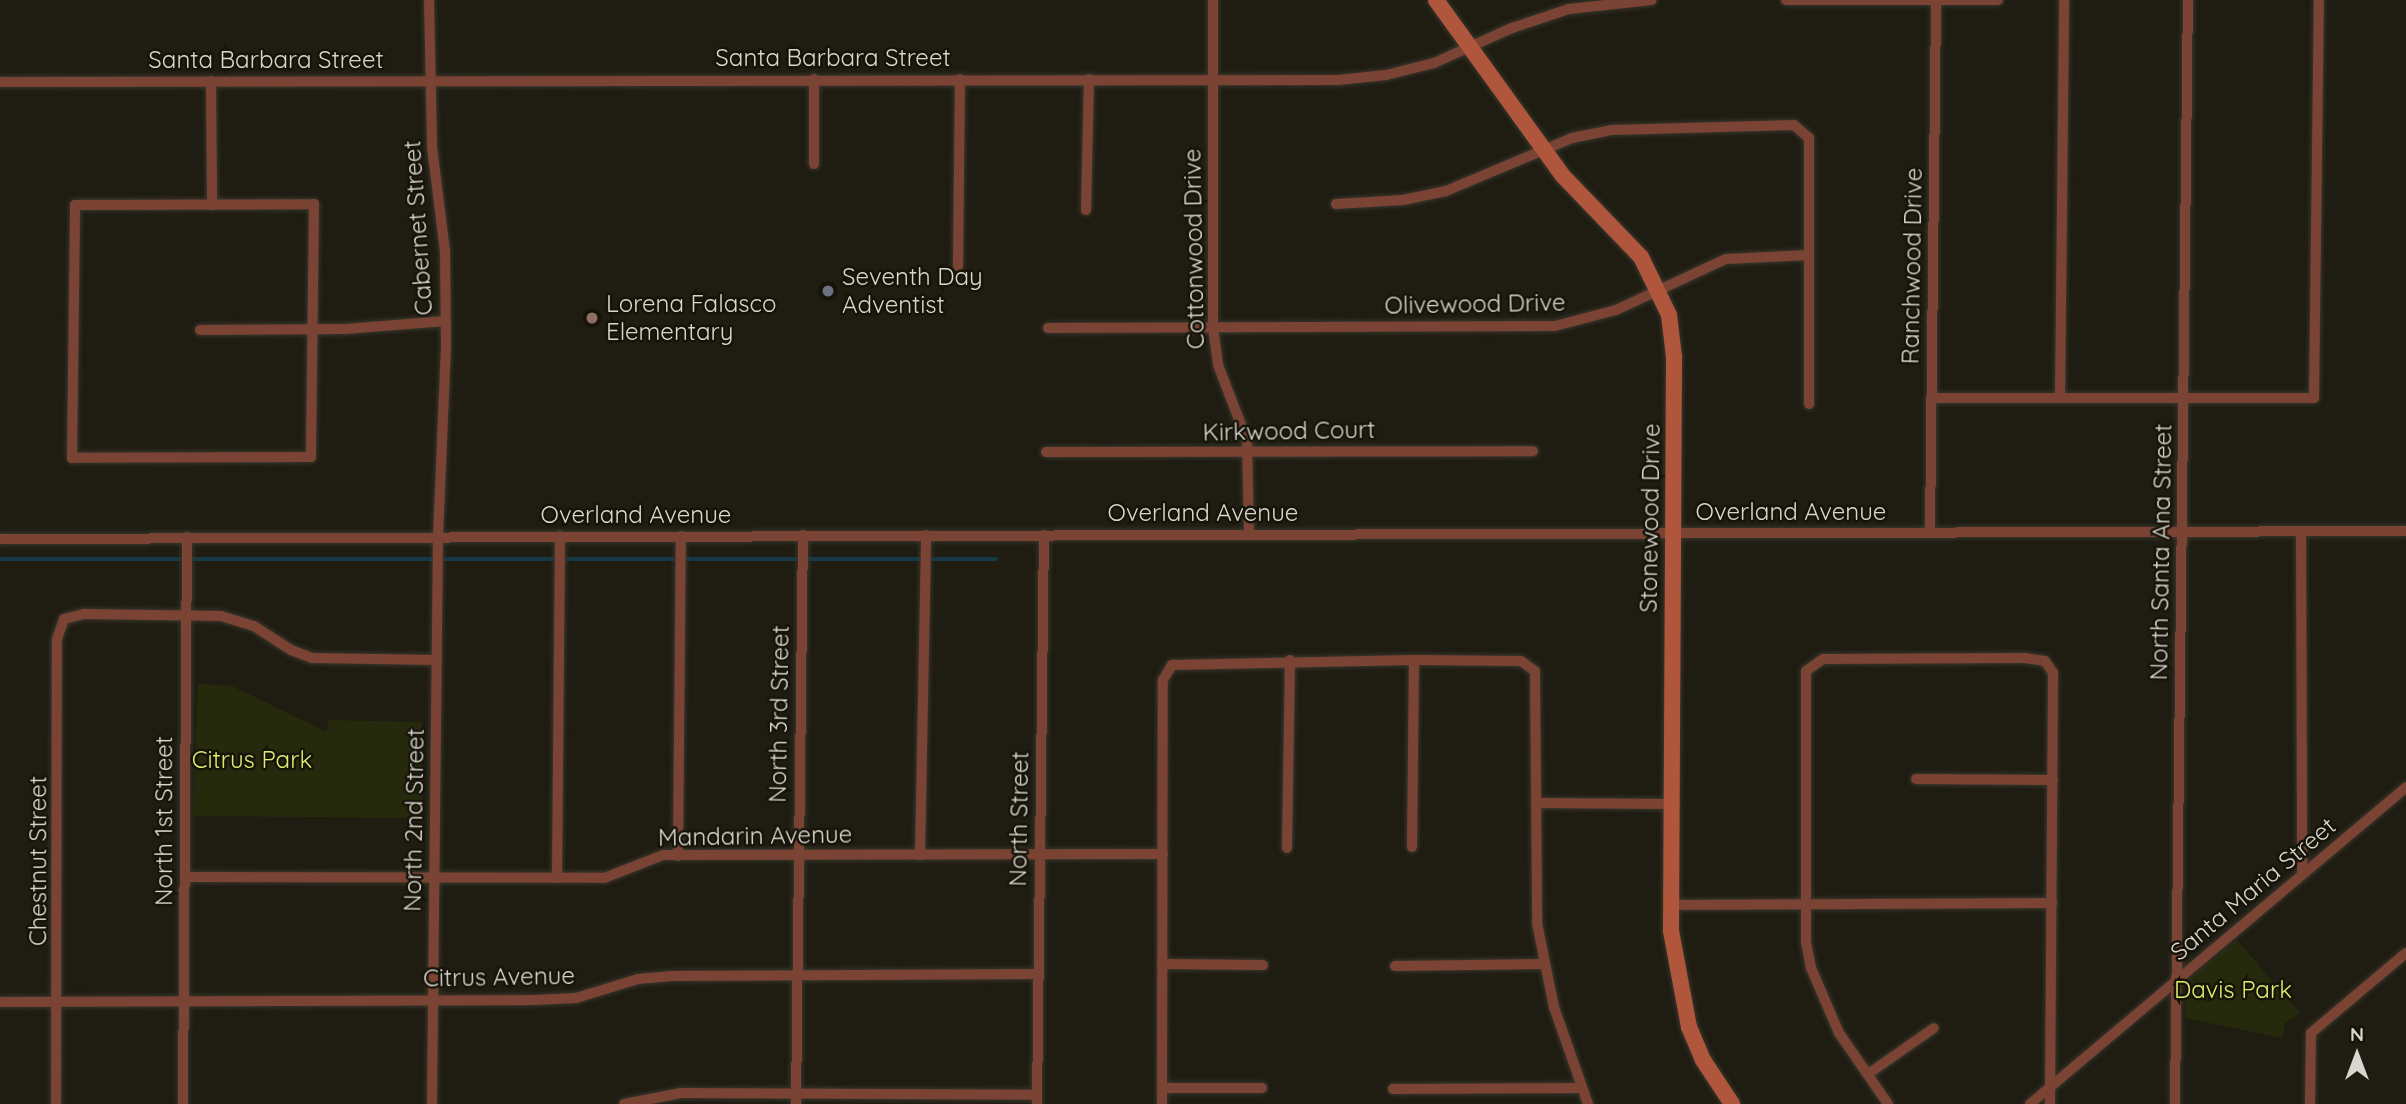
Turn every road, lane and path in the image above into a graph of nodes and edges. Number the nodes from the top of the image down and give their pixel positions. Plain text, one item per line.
1 (429, 0) edge
2 (1213, 0) edge
3 (1436, 0) edge
4 (1652, 0) edge
5 (1786, 0) edge
6 (1936, 0) edge
7 (1998, 0) edge
8 (2064, 0) edge
9 (2188, 0) edge
10 (2319, 0) edge
11 (1471, 46) junction
12 (814, 79) junction
13 (960, 79) junction
14 (1089, 79) junction
15 (1212, 79) junction
16 (429, 81) junction
17 (0, 82) edge
18 (211, 82) junction
19 (1545, 150) junction
20 (814, 164) dead end
21 (1336, 204) dead end
22 (212, 205) junction
23 (1086, 210) dead end
24 (1809, 255) junction
25 (958, 266) dead end
26 (1660, 287) junction
27 (446, 321) junction
28 (1048, 328) dead end
29 (1213, 328) junction
30 (312, 329) junction
31 (200, 330) dead end
32 (1931, 398) junction
33 (2060, 398) junction
34 (2184, 398) junction
35 (1809, 404) dead end
36 (1532, 451) dead end
37 (1046, 452) dead end
38 (1248, 453) junction
39 (2182, 531) junction
40 (2301, 531) junction
41 (2406, 531) edge
42 (1673, 533) junction
43 (1930, 533) junction
44 (1249, 534) junction
45 (803, 535) junction
46 (926, 535) junction
47 (1044, 535) junction
48 (560, 536) junction
49 (681, 536) junction
50 (187, 537) junction
51 (438, 537) junction
52 (0, 539) edge
53 (186, 614) junction
54 (437, 660) junction
55 (1290, 660) junction
56 (1414, 660) junction
57 (1916, 779) dead end
58 (2053, 780) junction
59 (2406, 787) edge
60 (1536, 803) junction
61 (1672, 804) junction
62 (1412, 847) dead end
63 (1287, 848) dead end
64 (1040, 854) junction
65 (1163, 854) junction
66 (919, 855) junction
67 (678, 856) junction
68 (798, 856) junction
69 (2302, 874) junction
70 (185, 877) junction
71 (435, 878) junction
72 (557, 878) junction
73 (2052, 903) junction
74 (1802, 904) junction
75 (1670, 905) junction
76 (2406, 953) edge
77 (1162, 964) junction
78 (1544, 964) junction
79 (1263, 965) dead end
80 (1395, 966) dead end
81 (1038, 974) junction
82 (797, 975) junction
83 (2177, 980) junction
84 (184, 1000) junction
85 (434, 1000) junction
86 (0, 1002) edge
87 (58, 1002) junction
88 (1934, 1028) dead end
89 (1868, 1074) junction
90 (2050, 1087) junction
91 (1162, 1088) junction
92 (1262, 1088) dead end
93 (1581, 1088) junction
94 (1393, 1089) dead end
95 (796, 1099) edge
96 (1037, 1100) edge
97 (56, 1104) edge
98 (183, 1104) edge
99 (432, 1104) edge
100 (624, 1104) edge
101 (1162, 1104) edge
102 (1588, 1104) edge
103 (1732, 1104) edge
104 (1888, 1104) edge
105 (2030, 1104) edge
106 (2050, 1104) edge
107 (2175, 1104) edge
108 (2310, 1104) edge

1 - 16 street, Cabernet Street
2 - 15 street, Cottonwood Drive
3 - 11 street, Stonewood Drive
4 - 11 street, Santa Barbara Street
5 - 6 street
6 - 7 street
6 - 32 street, Ranchwood Drive
8 - 33 street
9 - 34 street, North Santa Ana Street
10 - 34 street
11 - 15 street, Santa Barbara Street
11 - 19 street, Stonewood Drive
12 - 13 street, Santa Barbara Street
12 - 16 street, Santa Barbara Street
12 - 20 street
13 - 14 street, Santa Barbara Street
13 - 25 street
14 - 15 street, Santa Barbara Street
14 - 23 street
15 - 29 street, Cottonwood Drive
16 - 18 street, Santa Barbara Street
16 - 27 street, Cabernet Street
17 - 18 street, Santa Barbara Street
18 - 22 street
19 - 21 street
19 - 24 street
19 - 26 street, Stonewood Drive
22 - 30 street
22 - 30 street
24 - 26 street, Olivewood Drive
24 - 35 street
26 - 29 street, Olivewood Drive
26 - 42 street, Stonewood Drive
27 - 30 street
27 - 51 street, Cabernet Street
28 - 29 street, Olivewood Drive
29 - 38 street, Cottonwood Drive
30 - 31 street
32 - 33 street
32 - 43 street, Ranchwood Drive
33 - 34 street
34 - 39 street, North Santa Ana Street
36 - 38 street, Kirkwood Court
37 - 38 street, Kirkwood Court
38 - 44 street, Cottonwood Drive
39 - 40 street, Overland Avenue
39 - 43 street, Overland Avenue
39 - 83 street, North Santa Ana Street
40 - 41 street, Overland Avenue
40 - 69 street
42 - 43 street, Overland Avenue
42 - 44 street, Overland Avenue
42 - 61 street, Stonewood Drive
44 - 47 street, Overland Avenue
45 - 46 street, Overland Avenue
45 - 49 street, Overland Avenue
45 - 68 street, North 3rd Street
46 - 47 street, Overland Avenue
46 - 66 street
47 - 64 street, North Street
48 - 49 street, Overland Avenue
48 - 51 street, Overland Avenue
48 - 72 street
49 - 67 street
50 - 51 street, Overland Avenue
50 - 52 street, Overland Avenue
50 - 53 street, North 1st Street
51 - 54 street, North 2nd Street
53 - 54 street
53 - 70 street, North 1st Street
53 - 87 street, Chestnut Street
54 - 71 street, North 2nd Street
55 - 56 street
55 - 63 street
55 - 65 street
56 - 60 street
56 - 62 street
57 - 58 street
58 - 73 street
58 - 74 street
59 - 69 street, Santa Maria Street
60 - 61 street
60 - 78 street
61 - 75 street, Stonewood Drive
64 - 65 street, Mandarin Avenue
64 - 66 street, Mandarin Avenue
64 - 81 street, North Street
65 - 77 street
66 - 68 street, Mandarin Avenue
67 - 68 street, Mandarin Avenue
67 - 72 street, Mandarin Avenue
68 - 82 street, North 3rd Street
69 - 83 street, Santa Maria Street
70 - 71 street, Mandarin Avenue
70 - 84 street, North 1st Street
71 - 72 street, Mandarin Avenue
71 - 85 street, North 2nd Street
73 - 74 street
73 - 90 street
74 - 75 street
74 - 89 street
75 - 103 street, Stonewood Drive
76 - 108 street
77 - 79 street
77 - 91 street
78 - 80 street
78 - 93 street
81 - 82 street, Citrus Avenue
81 - 96 street, North Street
82 - 85 street, Citrus Avenue
82 - 95 street, North 3rd Street
83 - 90 street, Santa Maria Street
83 - 107 street, North Santa Ana Street
84 - 85 street, Citrus Avenue
84 - 87 street, Citrus Avenue
84 - 98 street, North 1st Street
85 - 99 street, North 2nd Street
86 - 87 street, Citrus Avenue
87 - 97 street, Chestnut Street
88 - 89 street
89 - 104 street
90 - 105 street, Santa Maria Street
90 - 106 street
91 - 92 street
91 - 101 street
93 - 94 street
93 - 102 street
95 - 96 street
95 - 100 street

